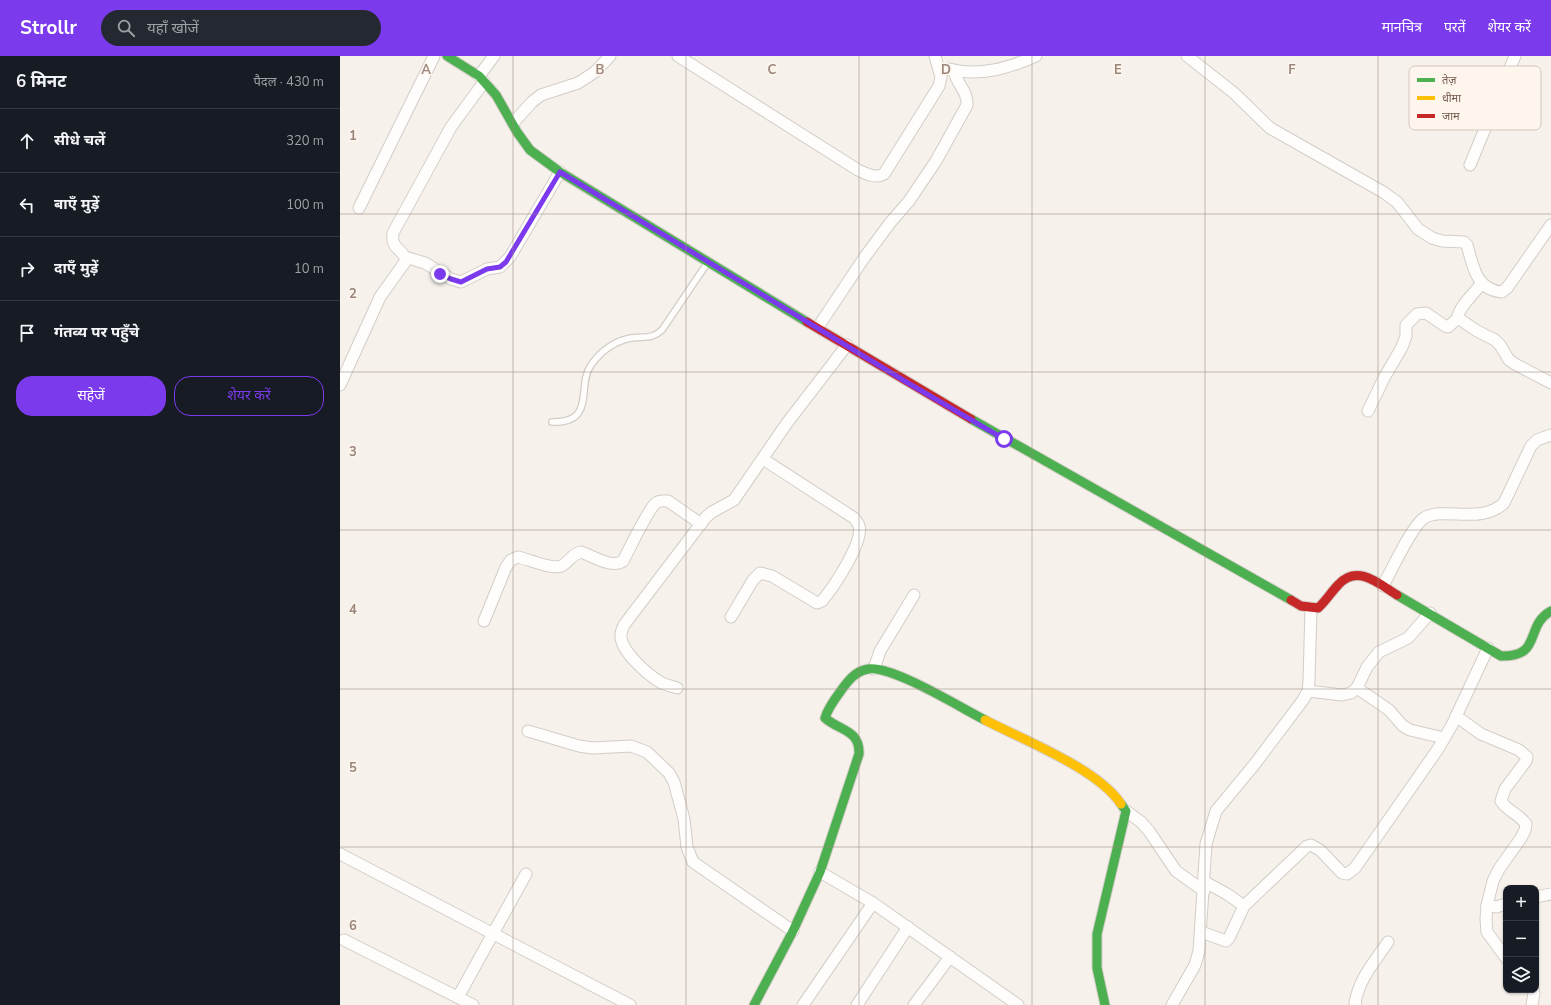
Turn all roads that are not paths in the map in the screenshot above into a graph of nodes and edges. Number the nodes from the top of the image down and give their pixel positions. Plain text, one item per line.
1 (434, 56) edge
2 (447, 56) edge
3 (494, 56) edge
4 (610, 56) edge
5 (678, 56) edge
6 (1036, 56) edge
7 (1187, 56) edge
8 (1515, 56) edge
9 (937, 61) edge
10 (1511, 66) edge
11 (954, 71) junction
12 (481, 79) junction
13 (513, 123) junction
14 (1484, 130) edge
15 (1470, 165) dead end
16 (560, 172) junction
17 (359, 208) dead end
18 (1551, 225) edge
19 (405, 257) junction
20 (708, 262) junction
21 (1482, 283) junction
22 (1458, 318) junction
23 (818, 328) junction
24 (846, 345) junction
25 (1551, 383) edge
26 (340, 385) edge
27 (1368, 411) dead end
28 (552, 422) dead end
29 (1551, 435) edge
30 (763, 459) junction
31 (701, 524) junction
32 (1383, 586) junction
33 (914, 595) dead end
34 (1311, 608) junction
35 (1551, 611) edge
36 (1430, 613) junction
37 (731, 617) dead end
38 (484, 621) dead end
39 (1488, 648) junction
40 (874, 669) junction
41 (677, 688) dead end
42 (1357, 688) junction
43 (1308, 691) junction
44 (1456, 716) junction
45 (528, 731) dead end
46 (1444, 738) junction
47 (1126, 811) junction
48 (340, 854) edge
49 (820, 872) junction
50 (526, 874) dead end
51 (1205, 886) junction
52 (1551, 894) edge
53 (1539, 896) edge
54 (873, 903) junction
55 (1487, 905) junction
56 (1503, 905) edge
57 (1244, 906) junction
58 (908, 927) junction
59 (793, 931) junction
60 (1201, 932) junction
61 (493, 934) junction
62 (344, 940) dead end
63 (1388, 942) dead end
64 (950, 957) junction
65 (1505, 957) edge
66 (1534, 993) edge
67 (458, 997) junction
68 (473, 1005) edge
69 (630, 1005) edge
70 (754, 1005) edge
71 (803, 1005) edge
72 (857, 1005) edge
73 (914, 1005) edge
74 (1018, 1005) edge
75 (1106, 1005) edge
76 (1172, 1005) edge
77 (1356, 1005) edge
78 (1532, 1005) edge

1 - 17 street
2 - 12 street
3 - 12 street
4 - 13 street
5 - 9 street
6 - 11 street
7 - 21 street
8 - 10 street
9 - 11 street
11 - 23 street
12 - 13 street
12 - 19 street
13 - 16 street
14 - 15 street
16 - 19 street
16 - 20 street
18 - 21 street
19 - 26 street
20 - 23 street
20 - 28 lane
21 - 22 street
22 - 25 street
22 - 27 street
23 - 24 street
24 - 30 street
24 - 34 street
29 - 32 street
30 - 31 street
30 - 37 street
31 - 38 street
31 - 41 street
32 - 34 street
32 - 36 street
33 - 40 street
34 - 43 street
35 - 39 street
36 - 39 street
36 - 42 street
39 - 44 street
40 - 47 street
40 - 49 street
42 - 43 street
42 - 46 street
43 - 51 street
44 - 46 street
44 - 55 street
45 - 59 street
46 - 57 street
47 - 51 street
47 - 75 street
48 - 61 street
49 - 54 street
49 - 59 street
50 - 61 street
51 - 57 street
51 - 60 street
52 - 53 street
54 - 58 street
54 - 71 street
55 - 56 street
55 - 65 street
57 - 60 street
58 - 64 street
58 - 72 street
59 - 70 street
60 - 76 street
61 - 67 street
61 - 69 street
62 - 67 street
63 - 77 street
64 - 73 street
64 - 74 street
66 - 78 street
67 - 68 street

